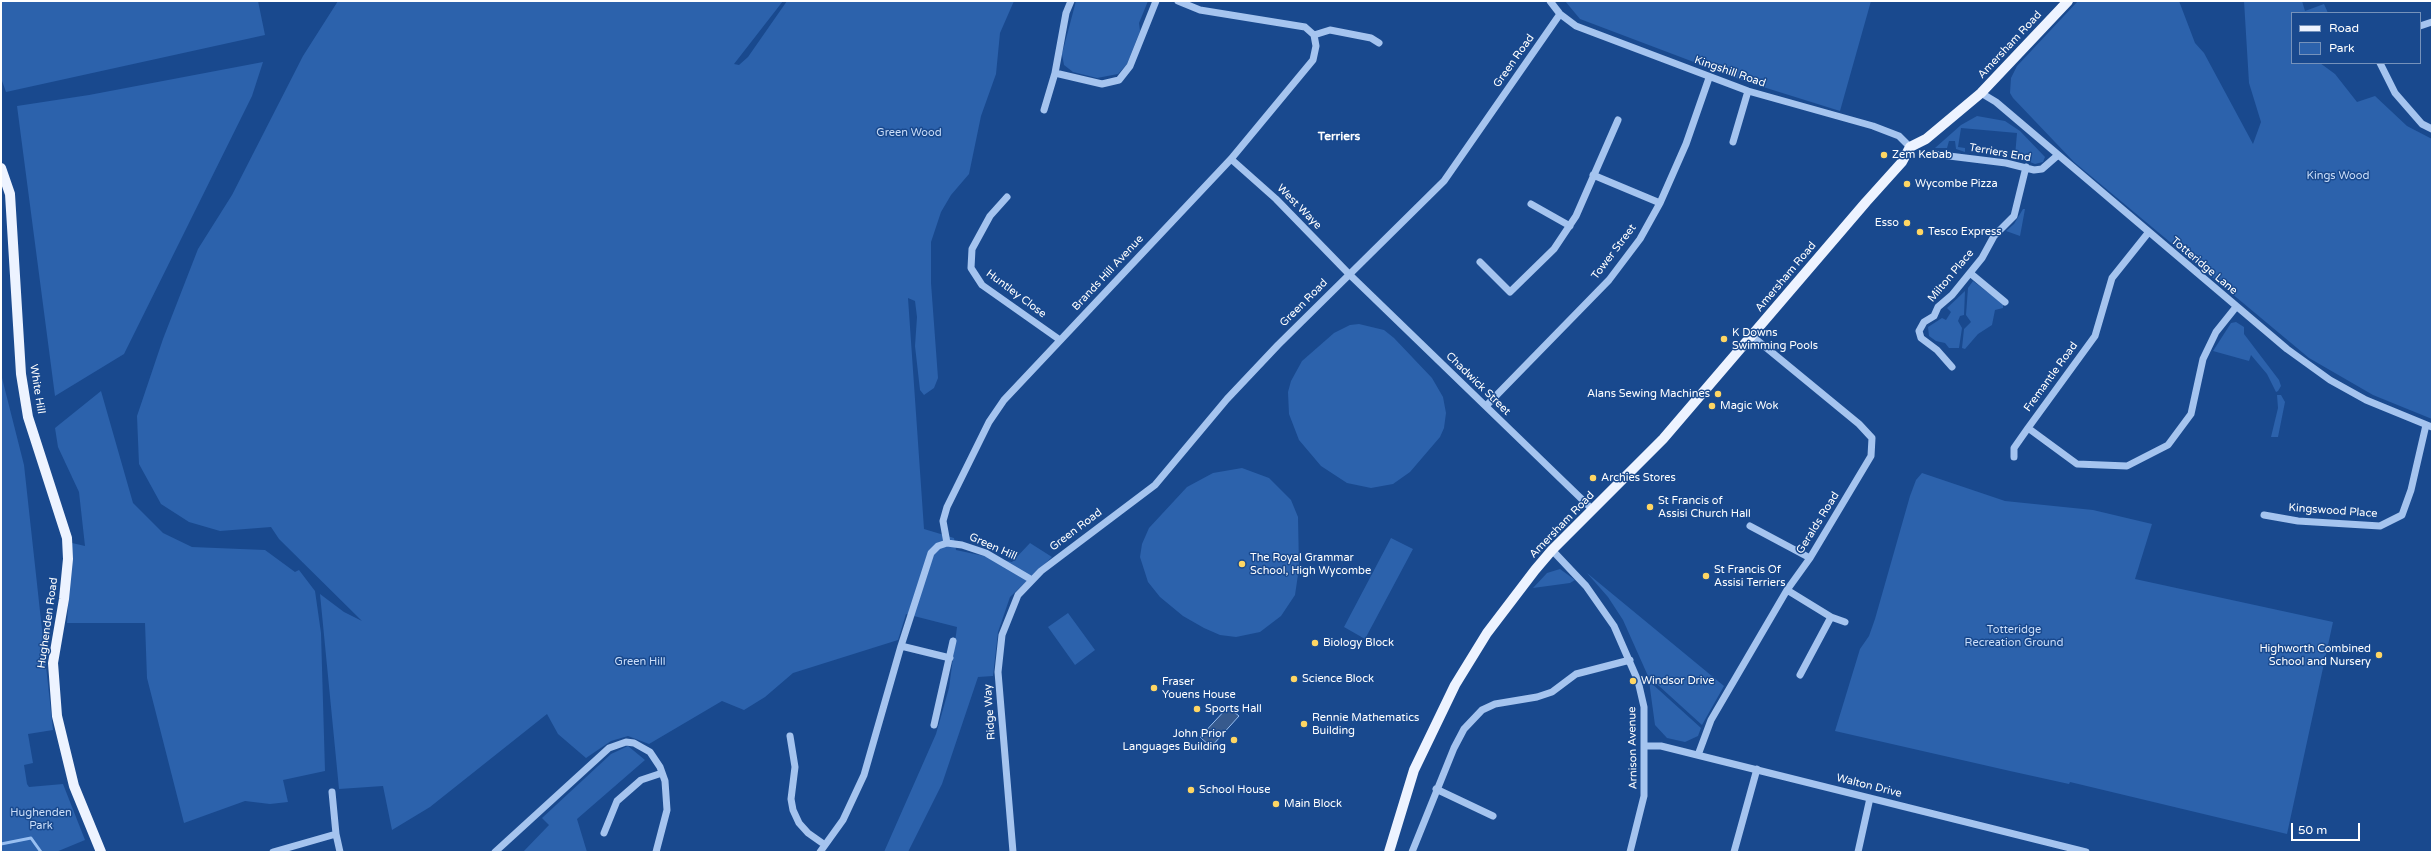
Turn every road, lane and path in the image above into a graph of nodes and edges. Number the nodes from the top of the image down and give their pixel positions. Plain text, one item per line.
1 (1071, 1) edge
2 (1156, 1) edge
3 (1178, 1) edge
4 (1550, 1) edge
5 (2068, 1) edge
6 (1560, 14) junction
7 (2432, 22) edge
8 (2421, 26) edge
9 (1314, 35) junction
10 (1379, 43) dead end
11 (2380, 64) edge
12 (1055, 73) junction
13 (1709, 78) junction
14 (1748, 91) junction
15 (1981, 93) junction
16 (1044, 110) dead end
17 (1618, 120) dead end
18 (2432, 130) edge
19 (1734, 142) dead end
20 (1910, 147) junction
21 (1933, 154) dead end
22 (2058, 155) junction
23 (1231, 159) junction
24 (2026, 167) junction
25 (1, 168) edge
26 (1593, 175) junction
27 (1007, 197) dead end
28 (1660, 203) junction
29 (1531, 204) dead end
30 (1570, 226) junction
31 (2148, 233) junction
32 (1480, 262) dead end
33 (1970, 273) junction
34 (1349, 274) junction
35 (2005, 302) dead end
36 (2236, 307) junction
37 (1752, 336) junction
38 (1060, 340) junction
39 (1952, 368) dead end
40 (1486, 406) junction
41 (2429, 426) edge
42 (2028, 428) junction
43 (2014, 457) dead end
44 (51, 489) joint
45 (1593, 510) junction
46 (2264, 515) dead end
47 (1750, 526) dead end
48 (947, 543) junction
49 (1552, 550) junction
50 (1810, 558) junction
51 (1032, 580) junction
52 (1787, 590) junction
53 (1831, 617) junction
54 (1845, 622) dead end
55 (953, 641) dead end
56 (901, 646) junction
57 (950, 658) junction
58 (1630, 660) junction
59 (1800, 675) dead end
60 (934, 725) dead end
61 (790, 736) dead end
62 (1646, 746) junction
63 (1698, 755) junction
64 (1757, 769) junction
65 (662, 773) junction
66 (1436, 790) junction
67 (332, 792) dead end
68 (1870, 798) junction
69 (1493, 816) dead end
70 (604, 833) dead end
71 (336, 834) junction
72 (825, 845) junction
73 (100, 852) edge
74 (273, 852) edge
75 (340, 852) edge
76 (495, 852) edge
77 (656, 852) edge
78 (820, 852) edge
79 (1014, 852) edge
80 (1389, 852) edge
81 (1412, 852) edge
82 (1630, 852) edge
83 (1734, 852) edge
84 (1858, 852) edge
85 (2086, 852) edge

1 - 12 street
2 - 12 street
3 - 9 street
4 - 6 street, Kingshill Road
5 - 15 main road, Amersham Road
6 - 13 street, Kingshill Road
6 - 34 street, Green Road
7 - 8 street
9 - 10 street
9 - 23 street, Brands Hill Avenue
11 - 18 street
12 - 16 street
13 - 14 street, Kingshill Road
13 - 28 street, Tower Street
14 - 19 street
14 - 20 street, Kingshill Road
15 - 20 main road, Amersham Road
15 - 22 street, Totteridge Lane
17 - 26 street
20 - 37 main road, Amersham Road
21 - 24 street, Terriers End
22 - 24 street, Terriers End
22 - 31 street, Totteridge Lane
23 - 34 street, West Waye
23 - 38 street, Brands Hill Avenue
24 - 33 street, Milton Place
25 - 44 main road, White Hill
26 - 28 street
26 - 30 street
27 - 38 street, Huntley Close
28 - 40 street, Tower Street
29 - 30 street
30 - 32 street
31 - 36 street, Totteridge Lane
31 - 42 street, Fremantle Road
33 - 35 street
33 - 39 street, Milton Place
34 - 40 street, Chadwick Street
34 - 51 street, Green Road
36 - 41 street, Totteridge Lane
36 - 42 street, Fremantle Road
37 - 45 main road, Amersham Road
37 - 50 street, Geralds Road
38 - 48 street, Brands Hill Avenue
40 - 45 street, Chadwick Street
41 - 46 street, Kingswood Place
42 - 43 street
44 - 73 main road, Hughenden Road
45 - 49 main road, Amersham Road
47 - 50 street
48 - 51 street, Green Hill
48 - 56 street
49 - 58 street, Arnison Avenue
49 - 80 main road, Amersham Road
50 - 52 street, Geralds Road
51 - 79 street, Ridge Way
52 - 53 street
52 - 63 street, Geralds Road
53 - 54 street
53 - 59 street
55 - 57 street
56 - 57 street
56 - 72 street
57 - 60 street
58 - 62 street, Arnison Avenue
58 - 66 street
61 - 72 street
62 - 63 street, Walton Drive
62 - 82 street, Arnison Avenue
63 - 64 street, Walton Drive
64 - 68 street, Walton Drive
64 - 83 street
65 - 70 street
65 - 76 street
65 - 77 street
66 - 69 street
66 - 81 street
67 - 71 street
68 - 84 street
68 - 85 street, Walton Drive
71 - 74 street
71 - 75 street
72 - 78 street

